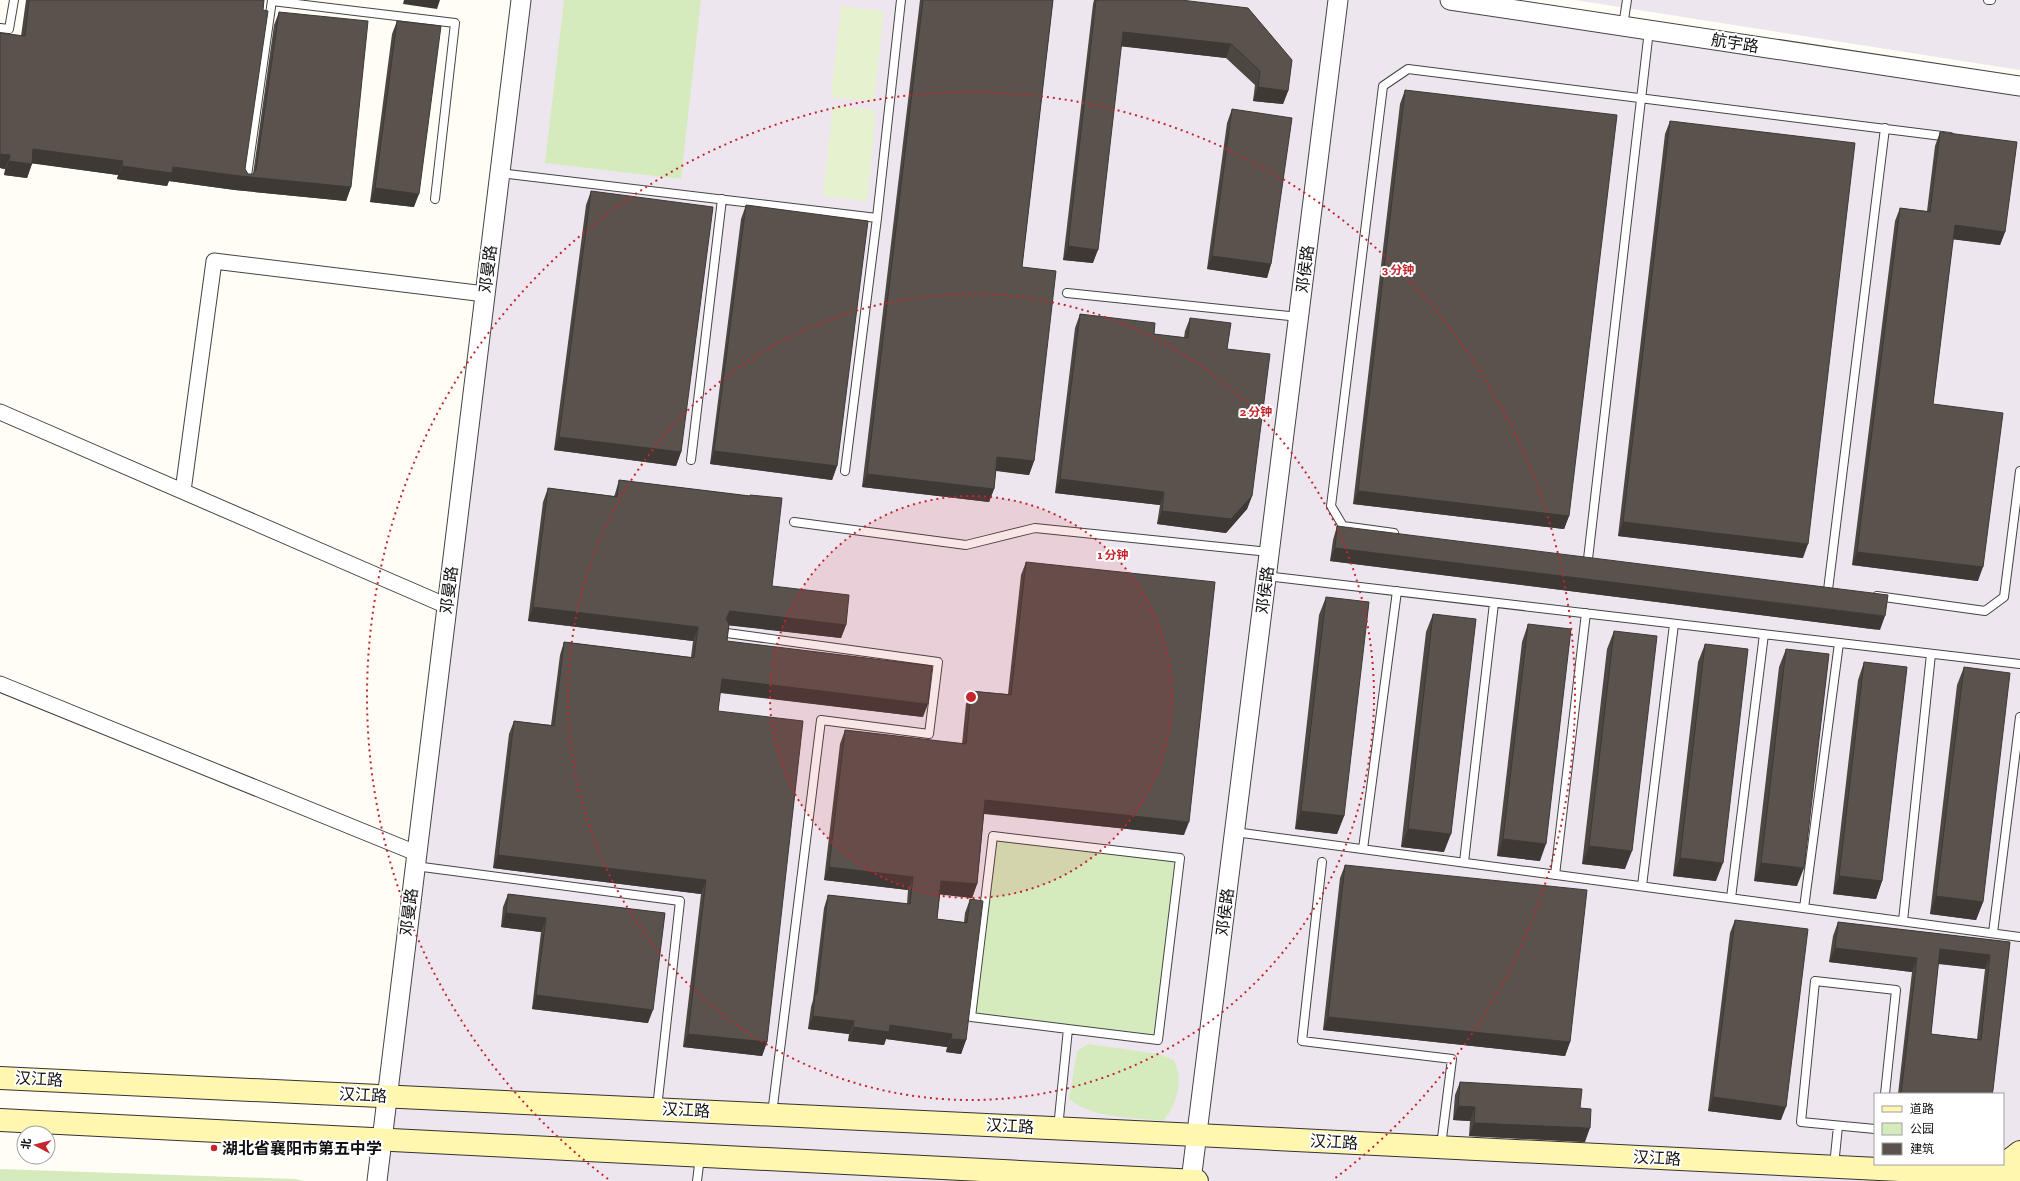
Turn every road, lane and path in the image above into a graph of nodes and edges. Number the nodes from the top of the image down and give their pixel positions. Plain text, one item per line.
1 (14, 0) edge
2 (272, 0) edge
3 (521, 0) edge
4 (900, 0) edge
5 (1338, 0) edge
6 (1450, 0) edge
7 (1627, 0) edge
8 (1623, 26) junction
9 (0, 28) edge
10 (1649, 30) junction
11 (2020, 86) edge
12 (1641, 98) junction
13 (1884, 128) junction
14 (1960, 138) edge
15 (500, 173) junction
16 (246, 184) edge
17 (435, 199) dead end
18 (722, 199) junction
19 (877, 218) junction
20 (1067, 293) dead end
21 (485, 294) junction
22 (1299, 317) junction
23 (0, 412) edge
24 (691, 460) dead end
25 (845, 471) dead end
26 (2020, 471) edge
27 (183, 491) junction
28 (794, 522) dead end
29 (1406, 535) edge
30 (1270, 552) junction
31 (1588, 559) edge
32 (1266, 576) junction
33 (1828, 590) edge
34 (1397, 591) junction
35 (1868, 595) edge
36 (1494, 603) junction
37 (447, 606) junction
38 (1586, 614) junction
39 (1674, 624) junction
40 (727, 633) edge
41 (1764, 634) junction
42 (1838, 643) junction
43 (1931, 654) junction
44 (2020, 664) edge
45 (0, 684) edge
46 (2020, 717) edge
47 (1235, 832) junction
48 (1363, 849) junction
49 (416, 859) junction
50 (1322, 862) dead end
51 (1464, 862) junction
52 (1555, 874) junction
53 (1642, 886) junction
54 (1731, 898) junction
55 (1804, 908) junction
56 (1903, 921) junction
57 (1993, 933) junction
58 (2020, 936) edge
59 (1068, 1029) junction
60 (0, 1078) edge
61 (1885, 1093) edge
62 (386, 1096) junction
63 (656, 1109) junction
64 (772, 1115) junction
65 (0, 1120) edge
66 (1838, 1126) junction
67 (1058, 1128) junction
68 (1874, 1130) edge
69 (1197, 1135) junction
70 (381, 1140) junction
71 (1440, 1147) junction
72 (2020, 1152) edge
73 (700, 1156) junction
74 (2004, 1162) edge
75 (1997, 1165) edge
76 (1834, 1167) junction
77 (1977, 1174) junction
78 (2020, 1176) edge
79 (1024, 1177) edge
80 (377, 1181) edge
81 (697, 1181) edge
82 (1191, 1181) edge
83 (1197, 1181) edge

1 - 9 lane
2 - 16 lane
2 - 17 lane
3 - 15 street, 邓曼路
4 - 19 lane
5 - 22 street, 邓侯路
6 - 8 street, 航宇路
7 - 8 lane
8 - 10 street, 航宇路
10 - 11 street, 航宇路
10 - 12 lane
12 - 13 lane
12 - 29 lane
12 - 31 lane
13 - 14 lane
13 - 33 lane
15 - 18 lane
15 - 21 street, 邓曼路
18 - 19 lane
18 - 24 lane
19 - 25 lane
20 - 22 lane
21 - 27 street
21 - 37 street, 邓曼路
22 - 30 street, 邓侯路
23 - 27 street
26 - 35 lane
27 - 37 street
28 - 30 lane
30 - 32 street, 邓侯路
32 - 34 lane
32 - 47 street, 邓侯路
34 - 36 lane
34 - 48 lane
36 - 38 lane
36 - 51 lane
37 - 49 street, 邓曼路
38 - 39 lane
38 - 52 lane
39 - 41 lane
39 - 53 lane
40 - 64 lane
41 - 42 lane
41 - 54 lane
42 - 43 lane
42 - 55 lane
43 - 44 lane
43 - 56 lane
45 - 49 street
46 - 57 lane
47 - 48 lane
47 - 69 street, 邓侯路
48 - 51 lane
49 - 62 street, 邓曼路
49 - 63 lane
50 - 71 lane
51 - 52 lane
52 - 53 lane
53 - 54 lane
54 - 55 lane
55 - 56 lane
56 - 57 lane
57 - 58 lane
59 - 59 lane
59 - 67 lane
60 - 62 main road, 汉江路
61 - 66 lane
62 - 63 main road, 汉江路
62 - 70 street, 邓曼路
63 - 64 main road, 汉江路
64 - 67 main road, 汉江路
65 - 70 main road
66 - 68 lane
66 - 76 lane
67 - 69 main road, 汉江路
69 - 71 main road, 汉江路
69 - 82 street, 邓侯路
70 - 73 main road
70 - 80 street, 邓曼路
71 - 76 main road, 汉江路
72 - 74 main road
73 - 79 main road
73 - 81 lane
75 - 77 main road
76 - 77 main road, 汉江路
77 - 78 main road, 汉江路
79 - 82 main road
82 - 83 main road

